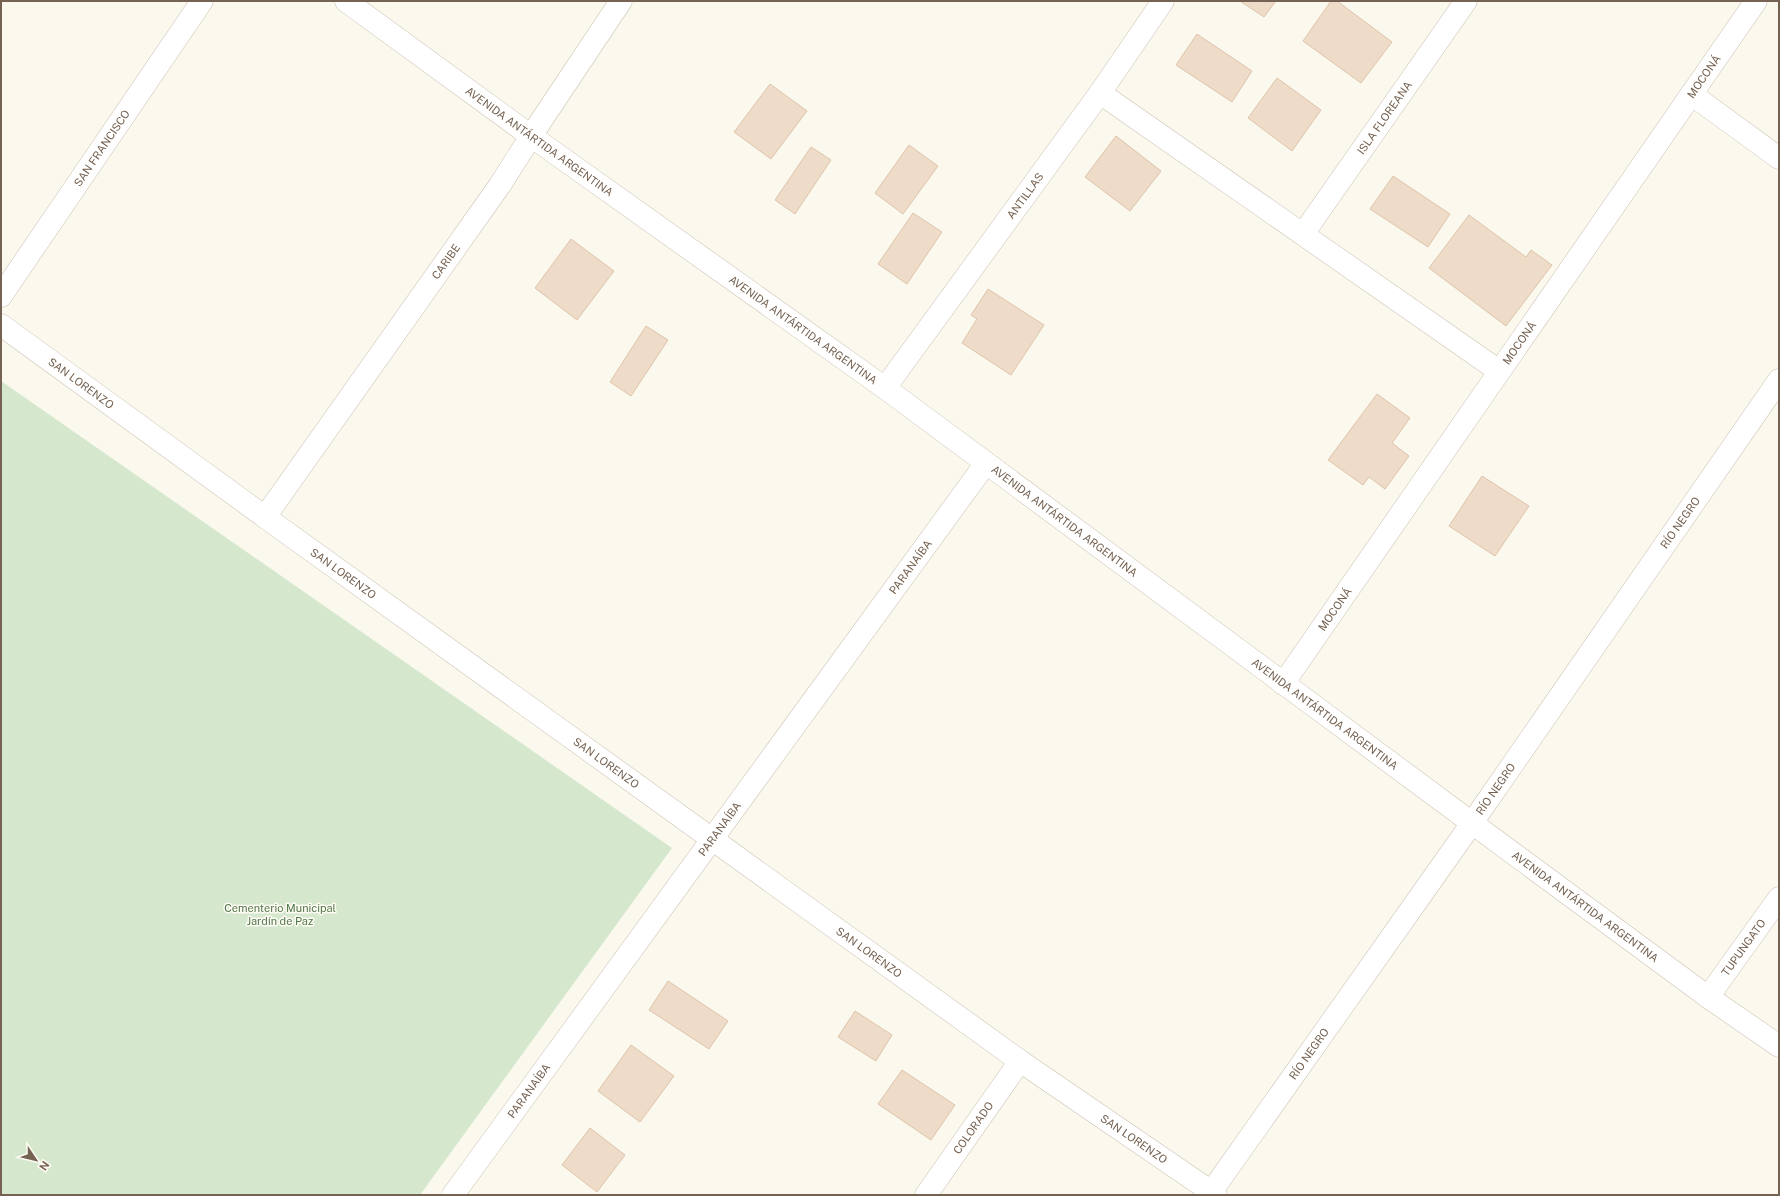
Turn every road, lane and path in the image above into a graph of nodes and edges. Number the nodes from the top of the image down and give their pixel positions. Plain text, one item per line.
1 (202, 1) edge
2 (346, 1) edge
3 (621, 1) edge
4 (1163, 1) edge
5 (1466, 1) edge
6 (1756, 1) edge
7 (1100, 93) junction
8 (1691, 94) junction
9 (531, 136) junction
10 (1779, 158) edge
11 (1303, 234) junction
12 (1, 296) edge
13 (1, 325) edge
14 (1499, 371) junction
15 (1779, 380) edge
16 (885, 388) junction
17 (986, 463) junction
18 (265, 517) junction
19 (1283, 684) junction
20 (1472, 823) junction
21 (711, 839) junction
22 (1779, 898) edge
23 (1708, 997) junction
24 (1779, 1046) edge
25 (1020, 1061) junction
26 (459, 1193) edge
27 (1212, 1194) edge
28 (926, 1195) edge

1 - 12 street, SAN FRANCISCO
2 - 9 street, AVENIDA ANTÁRTIDA ARGENTINA
3 - 9 street, CARIBE
4 - 7 street, ANTILLAS
5 - 11 street, ISLA FLOREANA
6 - 8 street, MOCONÁ
7 - 11 street
7 - 16 street, ANTILLAS
8 - 10 street
8 - 14 street, MOCONÁ
9 - 16 street, AVENIDA ANTÁRTIDA ARGENTINA
9 - 18 street, CARIBE
11 - 14 street
13 - 18 street, SAN LORENZO
14 - 19 street, MOCONÁ
15 - 20 street, RÍO NEGRO
16 - 17 street, AVENIDA ANTÁRTIDA ARGENTINA
17 - 19 street, AVENIDA ANTÁRTIDA ARGENTINA
17 - 21 street, PARANAÍBA
18 - 21 street, SAN LORENZO
19 - 20 street, AVENIDA ANTÁRTIDA ARGENTINA
20 - 23 street, AVENIDA ANTÁRTIDA ARGENTINA
20 - 27 street, RÍO NEGRO
21 - 25 street, SAN LORENZO
21 - 26 street, PARANAÍBA
22 - 23 street, TUPUNGATO
23 - 24 street, AVENIDA ANTÁRTIDA ARGENTINA
25 - 27 street, SAN LORENZO
25 - 28 street, COLORADO

